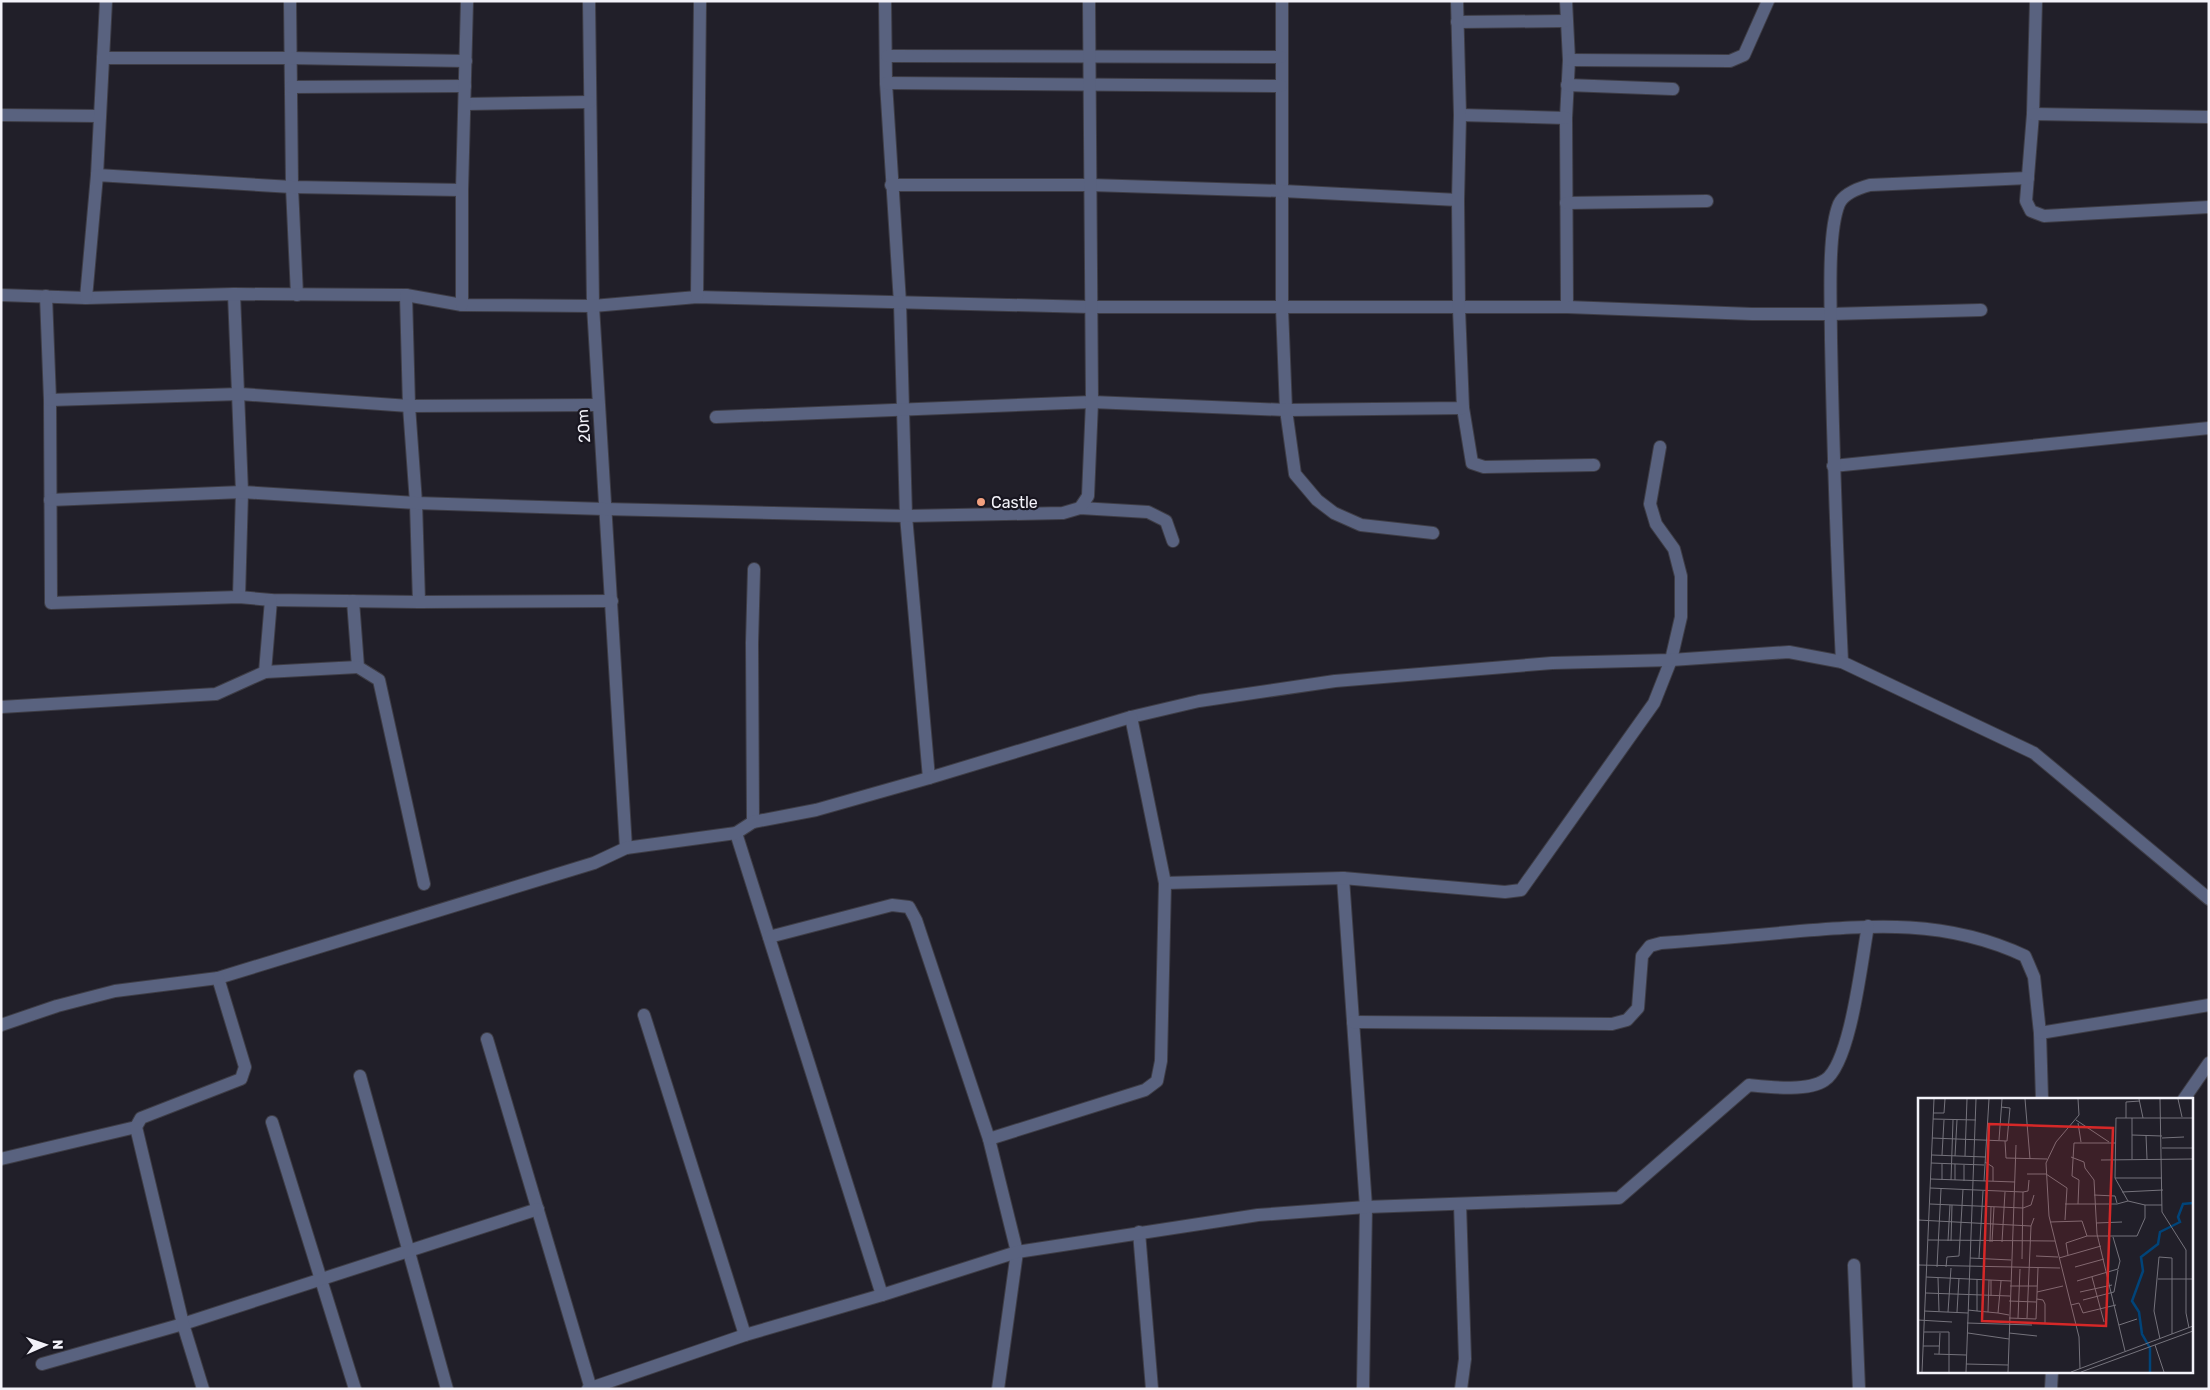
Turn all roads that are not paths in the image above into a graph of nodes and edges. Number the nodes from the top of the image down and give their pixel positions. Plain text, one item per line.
1 (106, 1) edge
2 (290, 1) edge
3 (467, 1) edge
4 (589, 1) edge
5 (700, 1) edge
6 (885, 1) edge
7 (1089, 1) edge
8 (1282, 1) edge
9 (1457, 1) edge
10 (1566, 1) edge
11 (1768, 1) edge
12 (2036, 1) edge
13 (1566, 21) junction
14 (1457, 22) junction
15 (887, 56) junction
16 (1090, 57) junction
17 (1281, 57) junction
18 (103, 58) junction
19 (290, 58) junction
20 (466, 60) junction
21 (1568, 60) junction
22 (886, 83) junction
23 (1090, 84) junction
24 (1567, 85) junction
25 (466, 86) junction
26 (1281, 86) junction
27 (290, 87) junction
28 (1673, 89) dead end
29 (590, 102) junction
30 (465, 104) junction
31 (2033, 114) junction
32 (1, 115) edge
33 (1460, 115) junction
34 (100, 116) junction
35 (2209, 117) edge
36 (1566, 118) junction
37 (98, 175) junction
38 (2028, 178) junction
39 (1091, 185) junction
40 (891, 186) junction
41 (292, 187) junction
42 (462, 190) junction
43 (1283, 191) junction
44 (1458, 200) junction
45 (1707, 201) dead end
46 (1566, 203) junction
47 (2209, 207) edge
48 (234, 294) junction
49 (1, 295) edge
50 (297, 295) junction
51 (406, 295) junction
52 (46, 296) junction
53 (697, 297) junction
54 (86, 298) junction
55 (900, 303) junction
56 (462, 305) junction
57 (593, 306) junction
58 (1091, 307) junction
59 (1567, 307) junction
60 (1282, 308) junction
61 (1459, 308) junction
62 (1981, 310) dead end
63 (1831, 314) junction
64 (240, 394) junction
65 (50, 400) junction
66 (1092, 402) junction
67 (598, 405) junction
68 (409, 406) junction
69 (904, 408) junction
70 (1463, 408) junction
71 (1286, 410) junction
72 (716, 417) dead end
73 (2209, 428) edge
74 (1660, 447) dead end
75 (1594, 465) dead end
76 (1833, 466) junction
77 (242, 492) junction
78 (50, 500) junction
79 (416, 503) junction
80 (1080, 508) junction
81 (605, 509) junction
82 (906, 516) junction
83 (1433, 533) dead end
84 (1173, 541) dead end
85 (754, 569) dead end
86 (238, 597) junction
87 (271, 600) junction
88 (353, 601) junction
89 (612, 601) junction
90 (419, 602) junction
91 (1670, 660) junction
92 (1842, 662) junction
93 (358, 666) junction
94 (265, 672) junction
95 (1, 707) edge
96 (1132, 717) junction
97 (929, 778) junction
98 (753, 822) junction
99 (736, 833) junction
100 (626, 848) junction
101 (1343, 878) junction
102 (1165, 883) junction
103 (424, 884) dead end
104 (2209, 899) edge
105 (1868, 926) junction
106 (769, 937) junction
107 (218, 978) junction
108 (2209, 1005) edge
109 (644, 1015) dead end
110 (1353, 1022) junction
111 (1, 1025) edge
112 (2040, 1033) junction
113 (487, 1039) dead end
114 (2209, 1063) edge
115 (360, 1076) dead end
116 (2042, 1098) edge
117 (2185, 1098) edge
118 (272, 1122) dead end
119 (136, 1127) junction
120 (988, 1139) junction
121 (1, 1159) edge
122 (1460, 1204) junction
123 (1366, 1208) junction
124 (538, 1209) junction
125 (1139, 1232) junction
126 (410, 1250) junction
127 (1017, 1252) junction
128 (1854, 1265) dead end
129 (321, 1279) junction
130 (882, 1295) junction
131 (183, 1324) junction
132 (746, 1335) junction
133 (42, 1364) dead end
134 (2052, 1372) edge
135 (590, 1388) edge
136 (203, 1389) edge
137 (355, 1389) edge
138 (447, 1389) edge
139 (998, 1389) edge
140 (1152, 1389) edge
141 (1363, 1389) edge
142 (1462, 1389) edge
143 (1860, 1389) edge
144 (2051, 1389) edge

1 - 18 street
2 - 19 street
3 - 20 street
4 - 29 street, 20m
5 - 53 street
6 - 15 street
7 - 16 street
8 - 17 street
9 - 14 street
10 - 13 street
11 - 21 street
12 - 31 street
13 - 14 street
13 - 21 street
14 - 33 street
15 - 16 street
15 - 22 street
16 - 17 street
16 - 23 street
17 - 26 street
18 - 19 street
18 - 34 street
19 - 20 street
19 - 27 street
20 - 25 street
21 - 24 street
22 - 23 street
22 - 40 street
23 - 26 street
23 - 39 street
24 - 28 street
24 - 36 street
25 - 27 street
25 - 30 street
26 - 43 street
27 - 41 street
29 - 30 street
29 - 57 street, 20m
30 - 42 street
31 - 35 street
31 - 38 street
32 - 34 street
33 - 36 street
33 - 44 street
34 - 37 street
36 - 46 street
37 - 41 street
37 - 54 street
38 - 47 street
38 - 63 street
39 - 40 street
39 - 43 street
39 - 58 street
40 - 55 street
41 - 42 street
41 - 50 street
42 - 56 street
43 - 44 street
43 - 60 street
44 - 61 street
45 - 46 street
46 - 59 street
48 - 50 street
48 - 54 street
48 - 64 street
49 - 52 street
50 - 51 street
51 - 56 street
51 - 68 street
52 - 54 street
52 - 65 street
53 - 55 street
53 - 57 street
55 - 58 street
55 - 69 street
56 - 57 street
57 - 67 street, 20m
58 - 60 street
58 - 66 street
59 - 61 street
59 - 63 street
60 - 61 street
60 - 71 street
61 - 70 street
62 - 63 street
63 - 76 street
64 - 65 street
64 - 68 street
64 - 77 street
65 - 78 street
66 - 69 street
66 - 71 street
66 - 80 street
67 - 68 street
67 - 81 street, 20m
68 - 79 street
69 - 72 street
69 - 82 street
70 - 71 street
70 - 75 street
71 - 83 street
73 - 76 street
74 - 91 street
76 - 92 street
77 - 78 street
77 - 79 street
77 - 86 street
78 - 86 street
79 - 81 street
79 - 90 street
80 - 82 street
80 - 84 street
81 - 82 street
81 - 89 street, 20m
82 - 97 street
85 - 98 street
86 - 87 street
87 - 88 street
87 - 94 street
88 - 90 street
88 - 93 street
89 - 90 street
89 - 100 street, 20m
91 - 92 street
91 - 96 street
91 - 101 street
92 - 104 street
93 - 94 street
93 - 103 street
94 - 95 street
96 - 97 street
96 - 102 street
97 - 98 street
98 - 99 street
99 - 100 street
99 - 106 street
100 - 107 street
101 - 102 street
101 - 110 street
102 - 120 street
105 - 110 street
105 - 112 street
105 - 122 street
106 - 120 street
106 - 130 street
107 - 111 street
107 - 119 street
108 - 112 street
109 - 132 street
110 - 123 street
112 - 116 street
113 - 124 street
114 - 117 street
115 - 126 street
118 - 129 street
119 - 121 street
119 - 131 street
120 - 127 street
122 - 123 street
122 - 142 street
123 - 125 street
123 - 141 street
124 - 126 street
124 - 135 street
125 - 127 street
125 - 140 street
126 - 129 street
126 - 138 street
127 - 130 street
127 - 139 street
128 - 143 street
129 - 131 street
129 - 137 street
130 - 132 street
131 - 133 street
131 - 136 street
132 - 135 street
134 - 144 street

